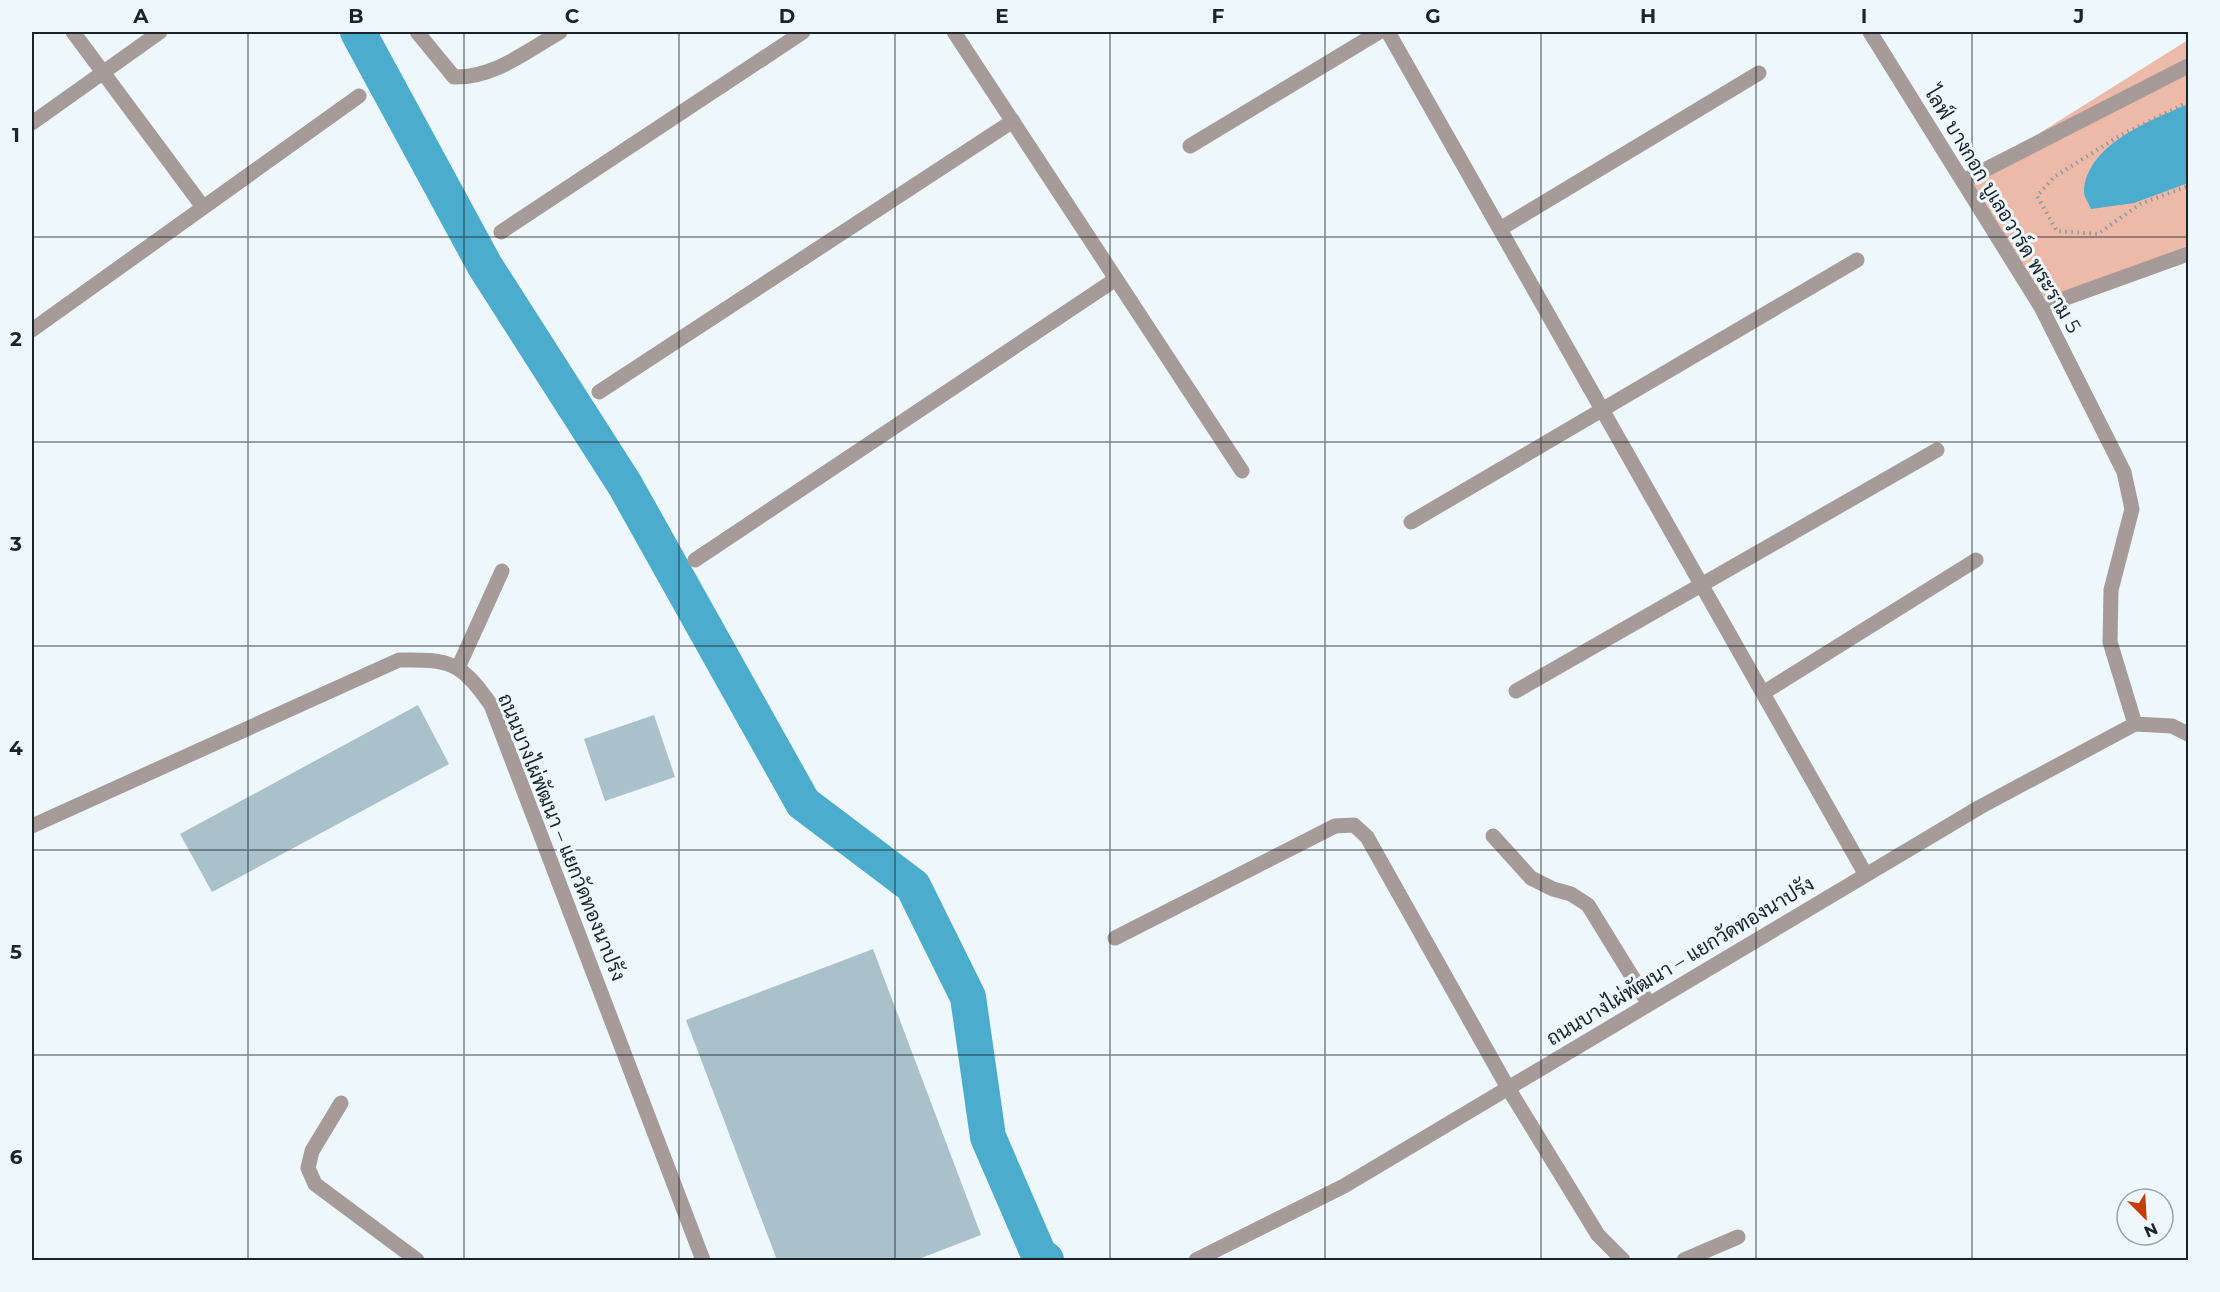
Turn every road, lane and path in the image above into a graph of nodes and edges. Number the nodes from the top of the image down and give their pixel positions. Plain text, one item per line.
1 (73, 32) edge
2 (160, 32) edge
3 (417, 32) edge
4 (560, 32) edge
5 (803, 32) edge
6 (954, 32) edge
7 (1379, 32) edge
8 (1388, 32) edge
9 (1870, 32) edge
10 (2188, 66) edge
11 (103, 73) junction
12 (1759, 73) dead end
13 (359, 96) dead end
14 (2188, 102) edge
15 (1013, 121) junction
16 (32, 123) edge
17 (1190, 146) dead end
18 (1963, 181) junction
19 (2188, 186) edge
20 (203, 207) junction
21 (1500, 229) junction
22 (501, 232) dead end
23 (2188, 254) edge
24 (1857, 260) dead end
25 (1116, 279) junction
26 (2041, 307) junction
27 (32, 330) edge
28 (599, 392) dead end
29 (1602, 410) junction
30 (1937, 450) dead end
31 (1242, 471) dead end
32 (1411, 522) dead end
33 (695, 560) dead end
34 (1976, 560) dead end
35 (502, 571) dead end
36 (1702, 585) junction
37 (458, 668) junction
38 (1516, 692) dead end
39 (1763, 693) junction
40 (2135, 724) junction
41 (2188, 734) edge
42 (32, 826) edge
43 (1493, 836) dead end
44 (1866, 875) junction
45 (1115, 938) dead end
46 (1649, 1004) junction
47 (1508, 1088) junction
48 (341, 1103) dead end
49 (1738, 1237) dead end
50 (417, 1260) edge
51 (703, 1260) edge
52 (1196, 1260) edge
53 (1623, 1260) edge
54 (1684, 1260) edge

1 - 11 street
2 - 11 street
3 - 4 street
5 - 22 street
6 - 15 street
7 - 17 street
8 - 21 street
9 - 18 street, ไลฟ์ บางกอก บูเลอวาร์ด พระราม 5
10 - 18 street
11 - 16 street
11 - 20 street
12 - 21 street
13 - 20 street
14 - 19 path
15 - 25 street
15 - 28 street
18 - 26 street, ไลฟ์ บางกอก บูเลอวาร์ด พระราม 5
20 - 27 street
21 - 29 street
23 - 26 street
24 - 29 street
25 - 31 street
25 - 33 street
26 - 40 street, ไลฟ์ บางกอก บูเลอวาร์ด พระราม 5
29 - 32 street
29 - 36 street
30 - 36 street
34 - 39 street
35 - 37 street
36 - 38 street
36 - 39 street
37 - 42 street, ถนนบางไผ่พัฒนา – แยกวัดทองนาปรัง
37 - 51 street, ถนนบางไผ่พัฒนา – แยกวัดทองนาปรัง
39 - 44 street
40 - 41 street
40 - 44 street, ถนนบางไผ่พัฒนา – แยกวัดทองนาปรัง
43 - 46 street
44 - 46 street, ถนนบางไผ่พัฒนา – แยกวัดทองนาปรัง
45 - 47 street
46 - 47 street, ถนนบางไผ่พัฒนา – แยกวัดทองนาปรัง
47 - 52 street, ถนนบางไผ่พัฒนา – แยกวัดทองนาปรัง
47 - 53 street
48 - 50 street
49 - 54 street

